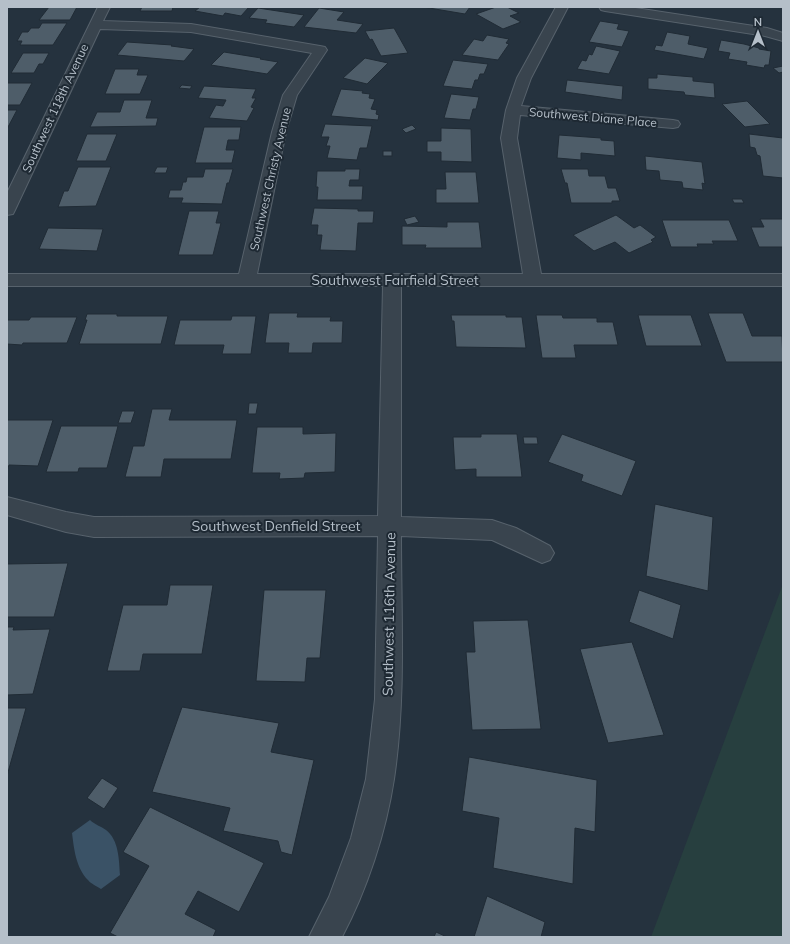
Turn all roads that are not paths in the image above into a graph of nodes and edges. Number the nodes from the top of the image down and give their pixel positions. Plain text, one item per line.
1 (104, 7) edge
2 (562, 7) edge
3 (605, 7) edge
4 (95, 25) junction
5 (783, 36) edge
6 (513, 110) junction
7 (673, 124) dead end
8 (7, 210) edge
9 (532, 279) junction
10 (7, 280) edge
11 (247, 280) junction
12 (392, 280) junction
13 (783, 280) edge
14 (7, 506) edge
15 (391, 526) junction
16 (542, 553) dead end
17 (325, 937) edge

1 - 4 street, Southwest 118th Avenue
2 - 6 street
3 - 5 street
4 - 8 street, Southwest 118th Avenue
4 - 11 street, Southwest Christy Avenue
6 - 7 street, Southwest Diane Place
6 - 9 street
9 - 12 street, Southwest Fairfield Street
9 - 13 street, Southwest Fairfield Street
10 - 11 street, Southwest Fairfield Street
11 - 12 street, Southwest Fairfield Street
12 - 15 street, Southwest 116th Avenue
14 - 15 street, Southwest Denfield Street
15 - 16 street, Southwest Denfield Street
15 - 17 street, Southwest 116th Avenue

